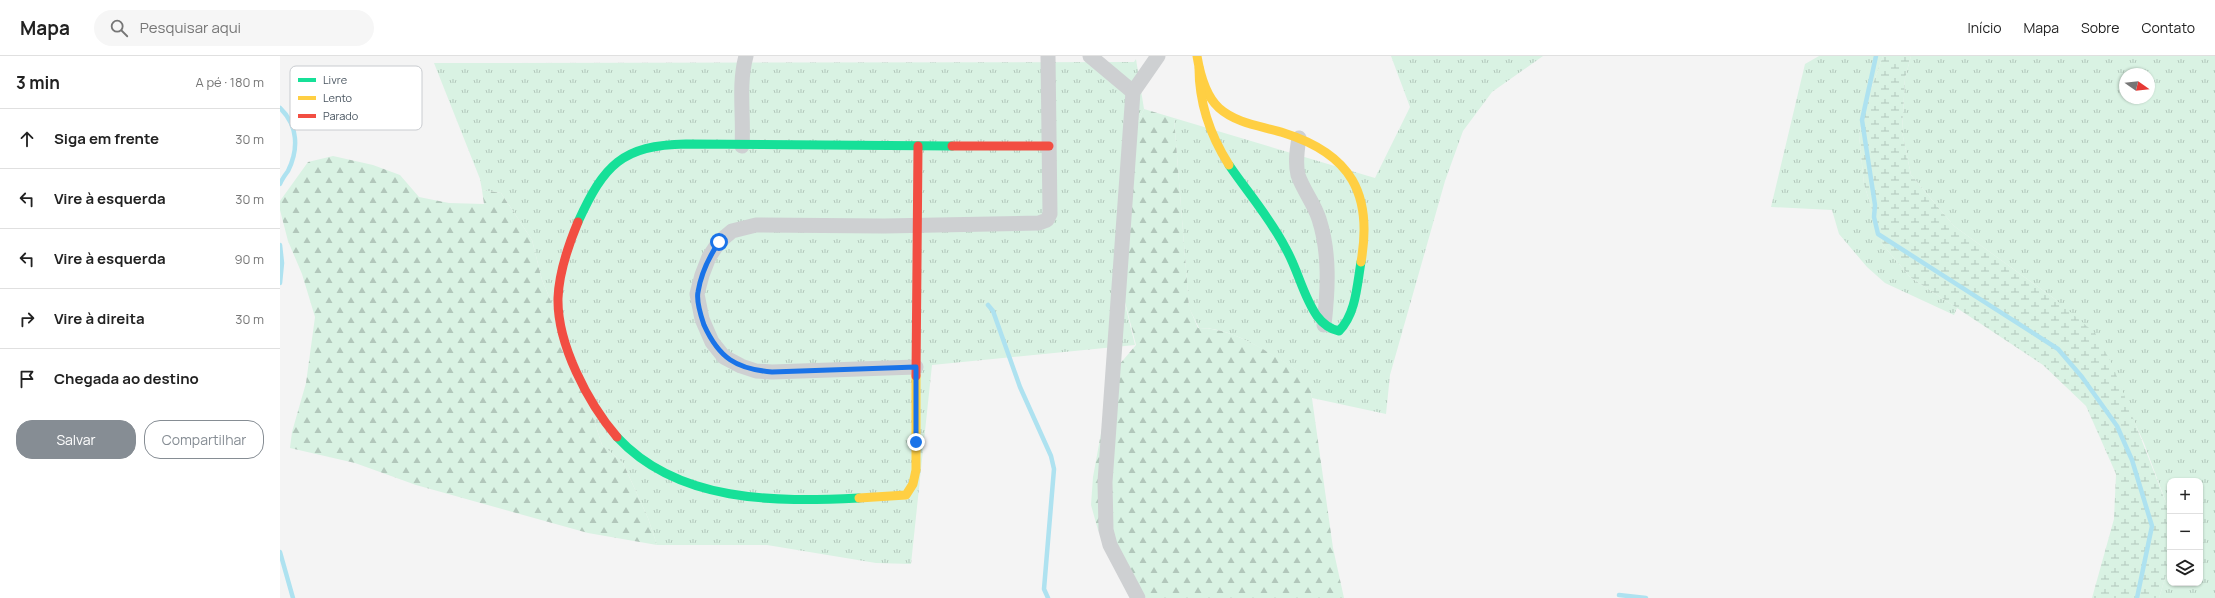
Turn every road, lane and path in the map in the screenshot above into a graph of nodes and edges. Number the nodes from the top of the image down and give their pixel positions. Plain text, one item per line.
1 (746, 56) edge
2 (1048, 56) edge
3 (1090, 56) edge
4 (1158, 56) edge
5 (1197, 56) edge
6 (1199, 68) junction
7 (1133, 92) junction
8 (1299, 138) junction
9 (742, 146) junction
10 (918, 146) junction
11 (1050, 146) junction
12 (918, 226) junction
13 (1324, 325) junction
14 (916, 367) junction
15 (1138, 598) edge

1 - 9 street
2 - 11 street
3 - 7 street
4 - 7 street
5 - 6 street
6 - 8 street
6 - 13 street
7 - 15 street
8 - 13 street
8 - 13 street
9 - 10 street
9 - 14 street
10 - 11 street
10 - 12 street
11 - 12 street
12 - 14 street
12 - 14 street

